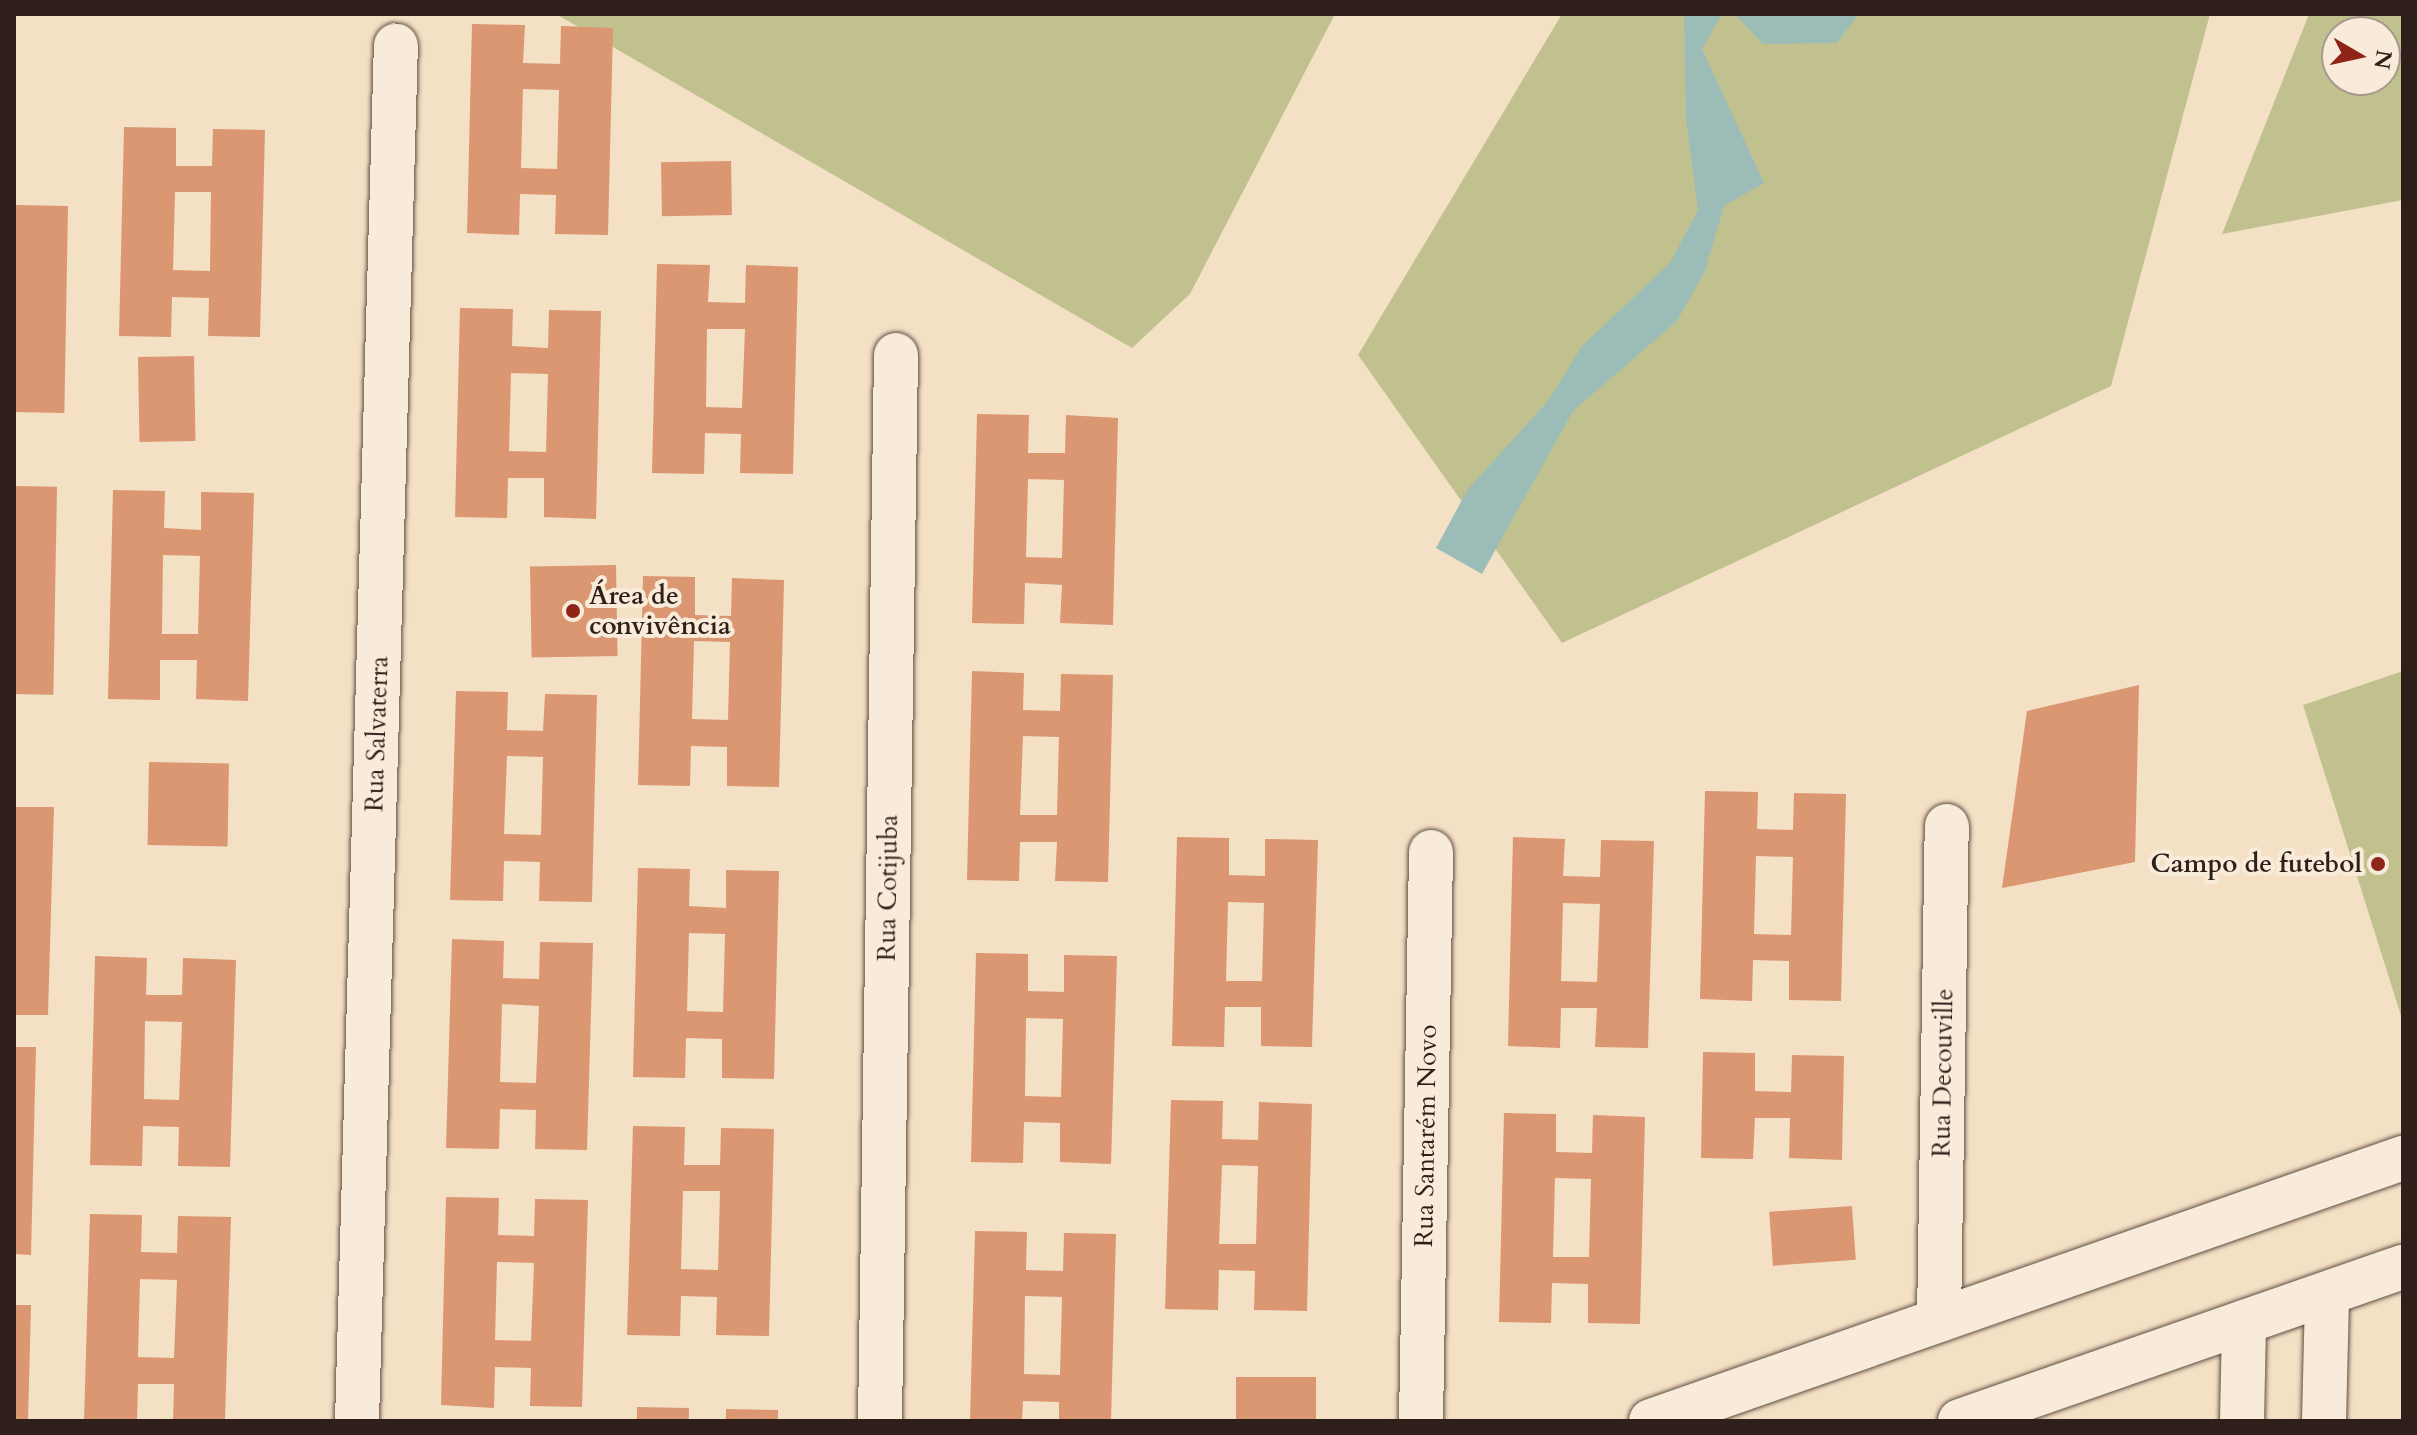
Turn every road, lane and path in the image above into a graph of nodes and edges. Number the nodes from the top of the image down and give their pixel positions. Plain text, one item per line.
1 (396, 46) dead end
2 (896, 355) dead end
3 (1947, 826) dead end
4 (1431, 852) dead end
5 (2403, 1158) edge
6 (2403, 1267) edge
7 (2327, 1294) junction
8 (1939, 1320) junction
9 (2244, 1322) junction
10 (357, 1421) edge
11 (880, 1421) edge
12 (1421, 1421) edge
13 (1651, 1421) edge
14 (1960, 1421) edge
15 (2242, 1421) edge
16 (2324, 1421) edge

1 - 10 street, Rua Salvaterra
2 - 11 street, Rua Cotijuba
3 - 8 street, Rua Decouville
4 - 12 street, Rua Santarém Novo
5 - 8 street
6 - 7 street
7 - 9 street
7 - 16 street
8 - 13 street
9 - 14 street
9 - 15 street

